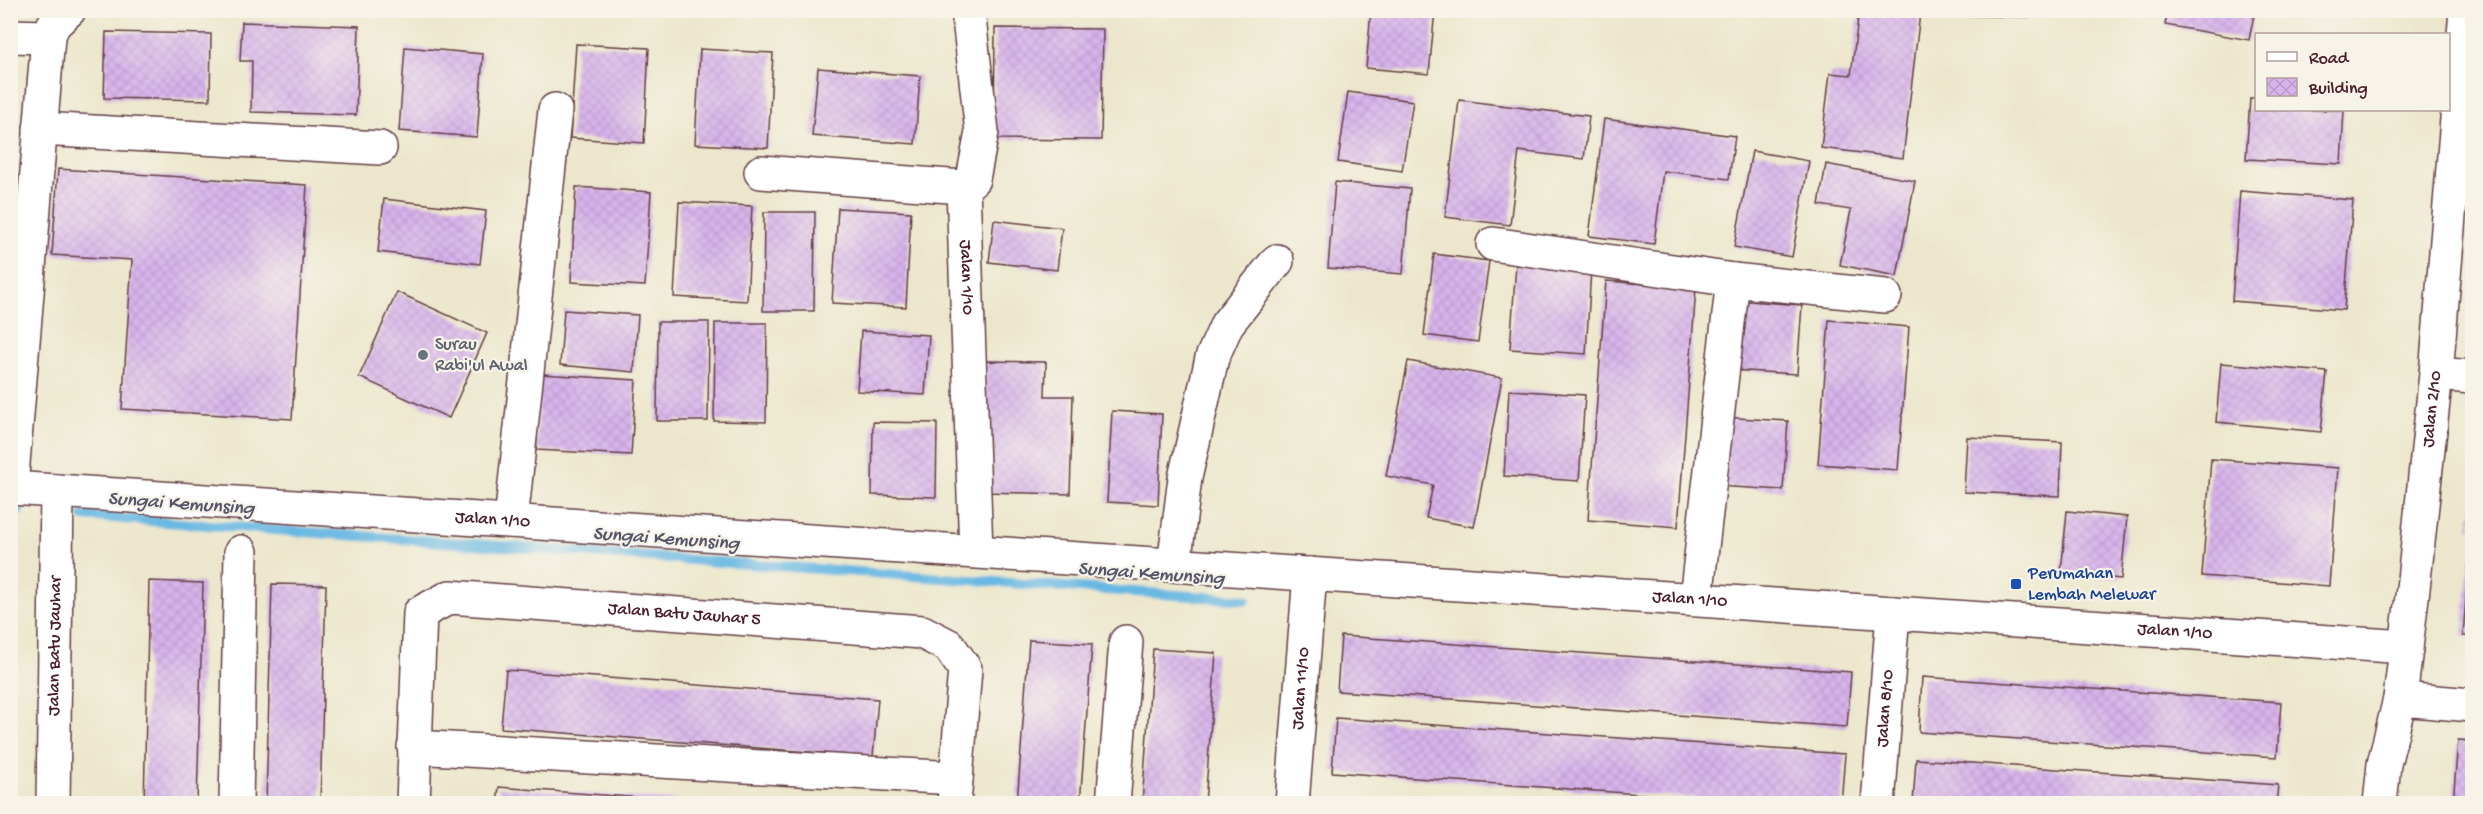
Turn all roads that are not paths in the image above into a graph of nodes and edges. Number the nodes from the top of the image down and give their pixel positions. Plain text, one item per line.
1 (69, 10) edge
2 (968, 10) edge
3 (2466, 10) edge
4 (10, 36) edge
5 (48, 37) junction
6 (2467, 64) edge
7 (555, 110) dead end
8 (40, 129) junction
9 (380, 148) dead end
10 (761, 172) dead end
11 (963, 187) junction
12 (20, 244) edge
13 (1493, 244) dead end
14 (1277, 261) dead end
15 (1733, 280) junction
16 (1885, 296) dead end
17 (2436, 374) junction
18 (2472, 377) edge
19 (10, 488) edge
20 (57, 491) junction
21 (511, 521) junction
22 (976, 551) junction
23 (241, 552) dead end
24 (1174, 565) junction
25 (1310, 574) junction
26 (1696, 599) junction
27 (1893, 613) junction
28 (1126, 642) dead end
29 (2406, 647) junction
30 (2400, 699) junction
31 (2472, 705) edge
32 (414, 747) junction
33 (955, 791) edge
34 (53, 804) edge
35 (236, 804) edge
36 (412, 804) edge
37 (1113, 804) edge
38 (1292, 804) edge
39 (1878, 804) edge
40 (2380, 804) edge

1 - 5 street
2 - 11 street
3 - 6 street, Jalan 2/10
4 - 5 street
5 - 8 street
6 - 17 street, Jalan 2/10
7 - 21 street
8 - 9 street
8 - 12 street
10 - 11 street
11 - 22 street, Jalan 1/10
12 - 19 street
13 - 15 street
14 - 24 street
15 - 16 street
15 - 26 street
17 - 18 street
17 - 29 street, Jalan 2/10
19 - 20 street, Jalan 1/10
20 - 21 street, Jalan 1/10
20 - 34 street, Jalan Batu Jauhar
21 - 22 street, Jalan 1/10
22 - 24 street, Jalan 1/10
23 - 35 street
24 - 25 street, Jalan 1/10
25 - 26 street, Jalan 1/10
25 - 38 street, Jalan 11/10
26 - 27 street, Jalan 1/10
27 - 29 street, Jalan 1/10
27 - 39 street, Jalan 8/10
28 - 37 street
29 - 30 street, Jalan 2/10
30 - 31 street
30 - 40 street, Jalan 2/10
32 - 33 street
32 - 33 street, Jalan Batu Jauhar 5
32 - 36 street

